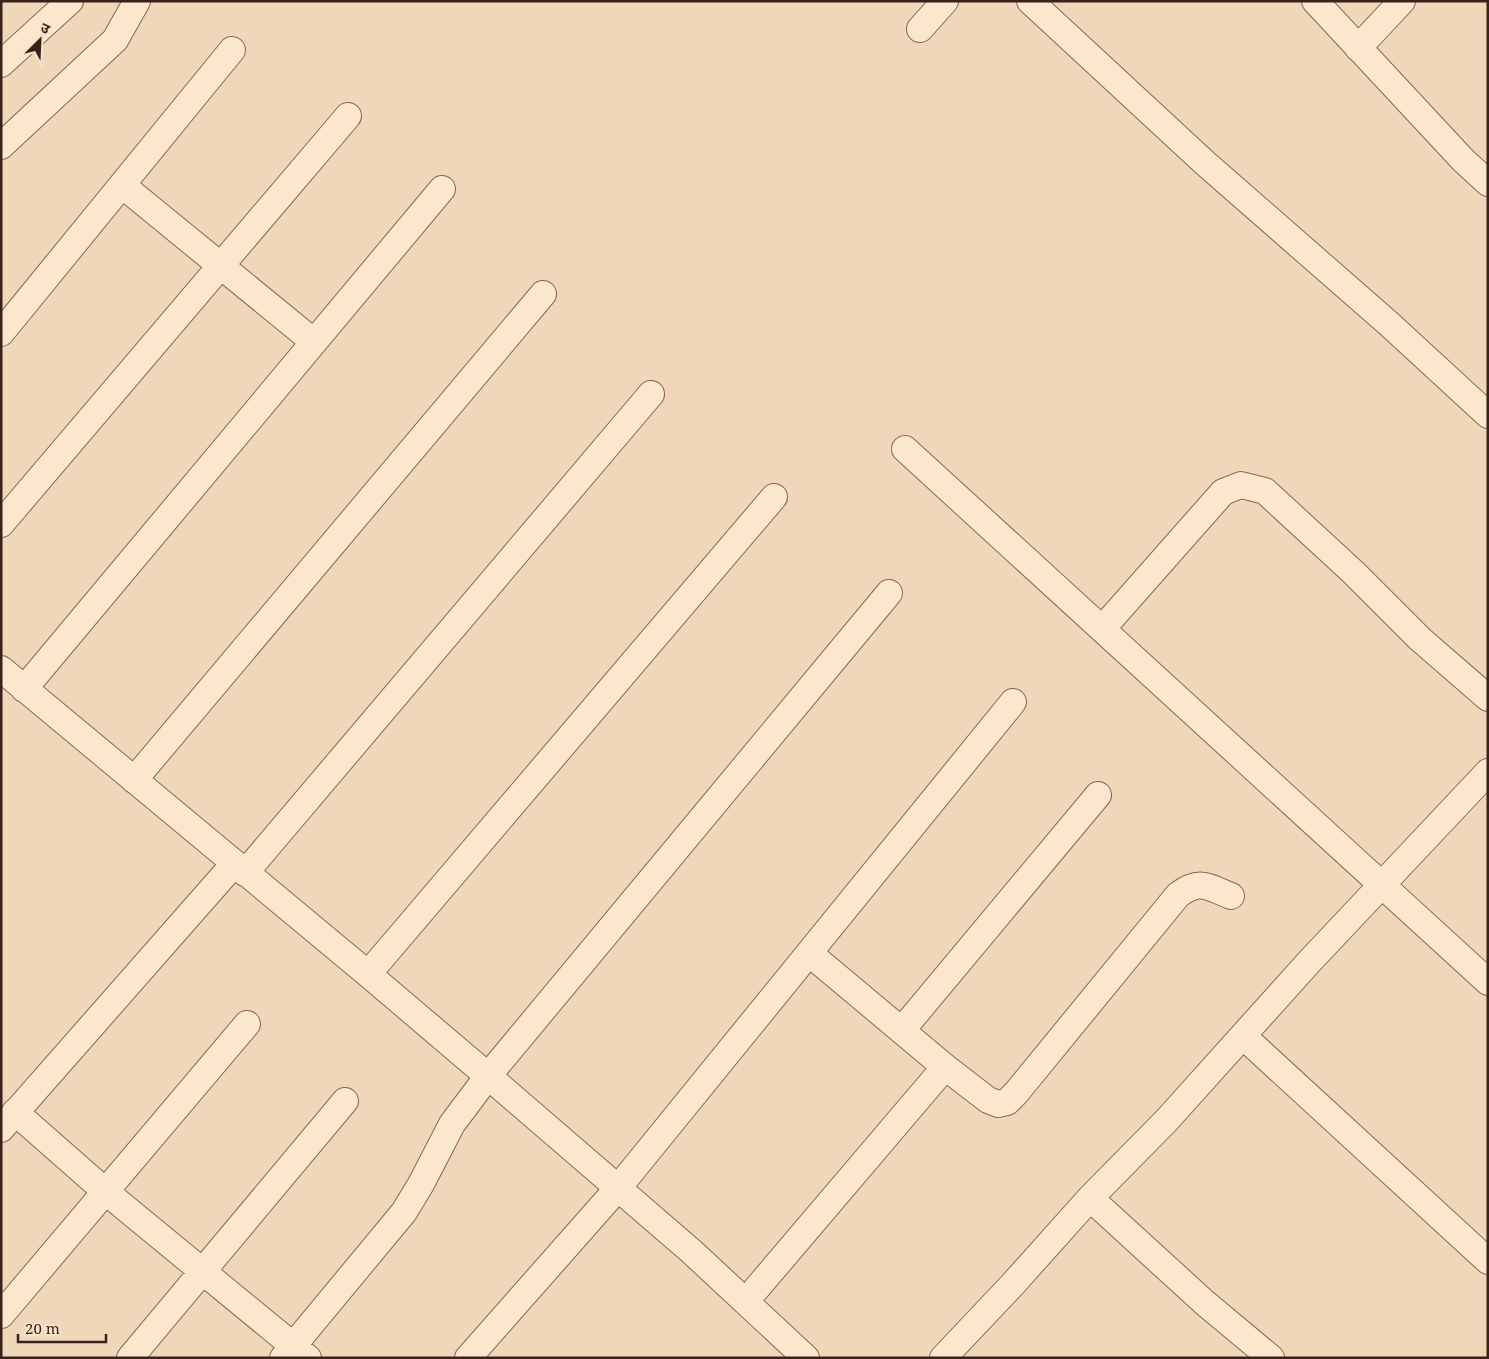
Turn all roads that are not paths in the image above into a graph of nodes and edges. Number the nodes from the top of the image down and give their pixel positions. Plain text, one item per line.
1 (70, 1) edge
2 (137, 1) edge
3 (945, 1) edge
4 (1030, 1) edge
5 (1314, 1) edge
6 (1402, 1) edge
7 (920, 29) dead end
8 (1358, 48) junction
9 (232, 50) dead end
10 (1, 64) edge
11 (348, 116) dead end
12 (1, 146) edge
13 (1488, 183) edge
14 (122, 185) junction
15 (442, 189) dead end
16 (220, 266) junction
17 (543, 294) dead end
18 (1, 333) edge
19 (314, 342) junction
20 (651, 394) dead end
21 (1488, 415) edge
22 (905, 449) dead end
23 (774, 497) dead end
24 (1, 524) edge
25 (889, 593) dead end
26 (1102, 629) junction
27 (1, 669) edge
28 (24, 689) junction
29 (1488, 698) edge
30 (1013, 702) dead end
31 (1488, 772) edge
32 (134, 780) junction
33 (1098, 795) dead end
34 (240, 868) junction
35 (1381, 885) junction
36 (1231, 896) dead end
37 (809, 953) junction
38 (368, 974) junction
39 (1488, 982) edge
40 (247, 1024) dead end
41 (902, 1030) junction
42 (1243, 1036) junction
43 (945, 1067) junction
44 (488, 1076) junction
45 (345, 1101) dead end
46 (8, 1121) edge
47 (618, 1188) junction
48 (106, 1192) junction
49 (1090, 1198) junction
50 (1488, 1261) edge
51 (202, 1272) junction
52 (746, 1301) junction
53 (1, 1315) edge
54 (295, 1354) edge
55 (130, 1358) edge
56 (468, 1358) edge
57 (806, 1358) edge
58 (943, 1358) edge
59 (1271, 1358) edge

1 - 10 street
2 - 12 street
3 - 7 street
4 - 21 street
5 - 8 street
6 - 8 street
8 - 13 street
9 - 14 street
11 - 16 street
14 - 16 street
14 - 18 street
15 - 19 street
16 - 19 street
16 - 24 street
17 - 32 street
19 - 28 street
20 - 34 street
22 - 26 street
23 - 38 street
25 - 44 street
26 - 29 street
26 - 35 street
27 - 28 street
28 - 32 street
30 - 37 street
31 - 35 street
32 - 34 street
33 - 41 street
34 - 38 street
34 - 46 street
35 - 39 street
35 - 42 street
36 - 43 street
37 - 41 street
37 - 47 street
38 - 44 street
40 - 48 street
41 - 43 street
42 - 49 street
42 - 50 street
43 - 52 street
44 - 47 street
44 - 54 street
45 - 51 street
46 - 48 street
47 - 52 street
47 - 56 street
48 - 51 street
48 - 53 street
49 - 58 street
49 - 59 street
51 - 54 street
51 - 55 street
52 - 57 street

